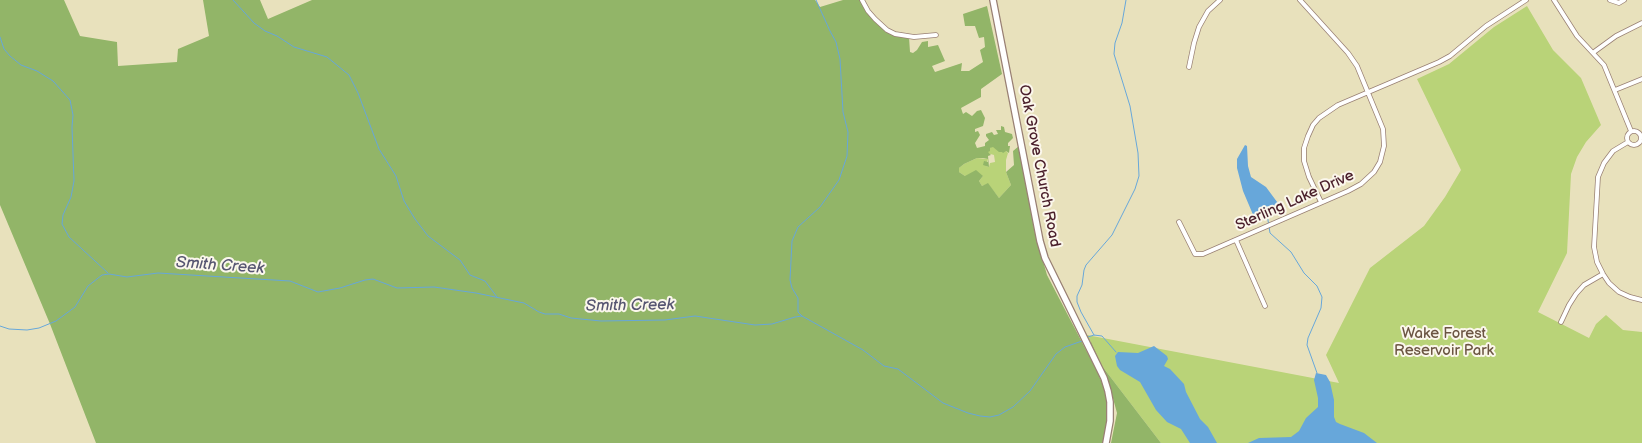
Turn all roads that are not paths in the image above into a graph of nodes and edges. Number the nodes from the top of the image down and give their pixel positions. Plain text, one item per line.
1 (862, 0) edge
2 (993, 0) edge
3 (1220, 0) edge
4 (1300, 0) edge
5 (1526, 0) edge
6 (1554, 0) edge
7 (1610, 0) edge
8 (1624, 0) edge
9 (1642, 23) edge
10 (936, 35) dead end
11 (1594, 52) junction
12 (1189, 67) dead end
13 (1642, 79) edge
14 (1615, 90) junction
15 (1368, 92) junction
16 (1631, 131) junction
17 (1642, 137) edge
18 (1628, 142) junction
19 (1321, 202) junction
20 (1179, 222) dead end
21 (1236, 240) junction
22 (1603, 274) junction
23 (1642, 300) edge
24 (1265, 306) dead end
25 (1561, 322) dead end
26 (1106, 443) edge

1 - 10 street
2 - 26 main road, Oak Grove Church Road
3 - 12 street
4 - 15 street, Sterling Lake Drive
5 - 15 street
6 - 11 street
7 - 8 street
9 - 11 street
11 - 14 street
13 - 14 street
14 - 16 street
15 - 19 street, Sterling Lake Drive
15 - 19 street
16 - 17 street
16 - 18 street
17 - 18 street
18 - 22 street
19 - 21 street, Sterling Lake Drive
20 - 21 street, Sterling Lake Drive
21 - 24 street
22 - 23 street
22 - 25 street

